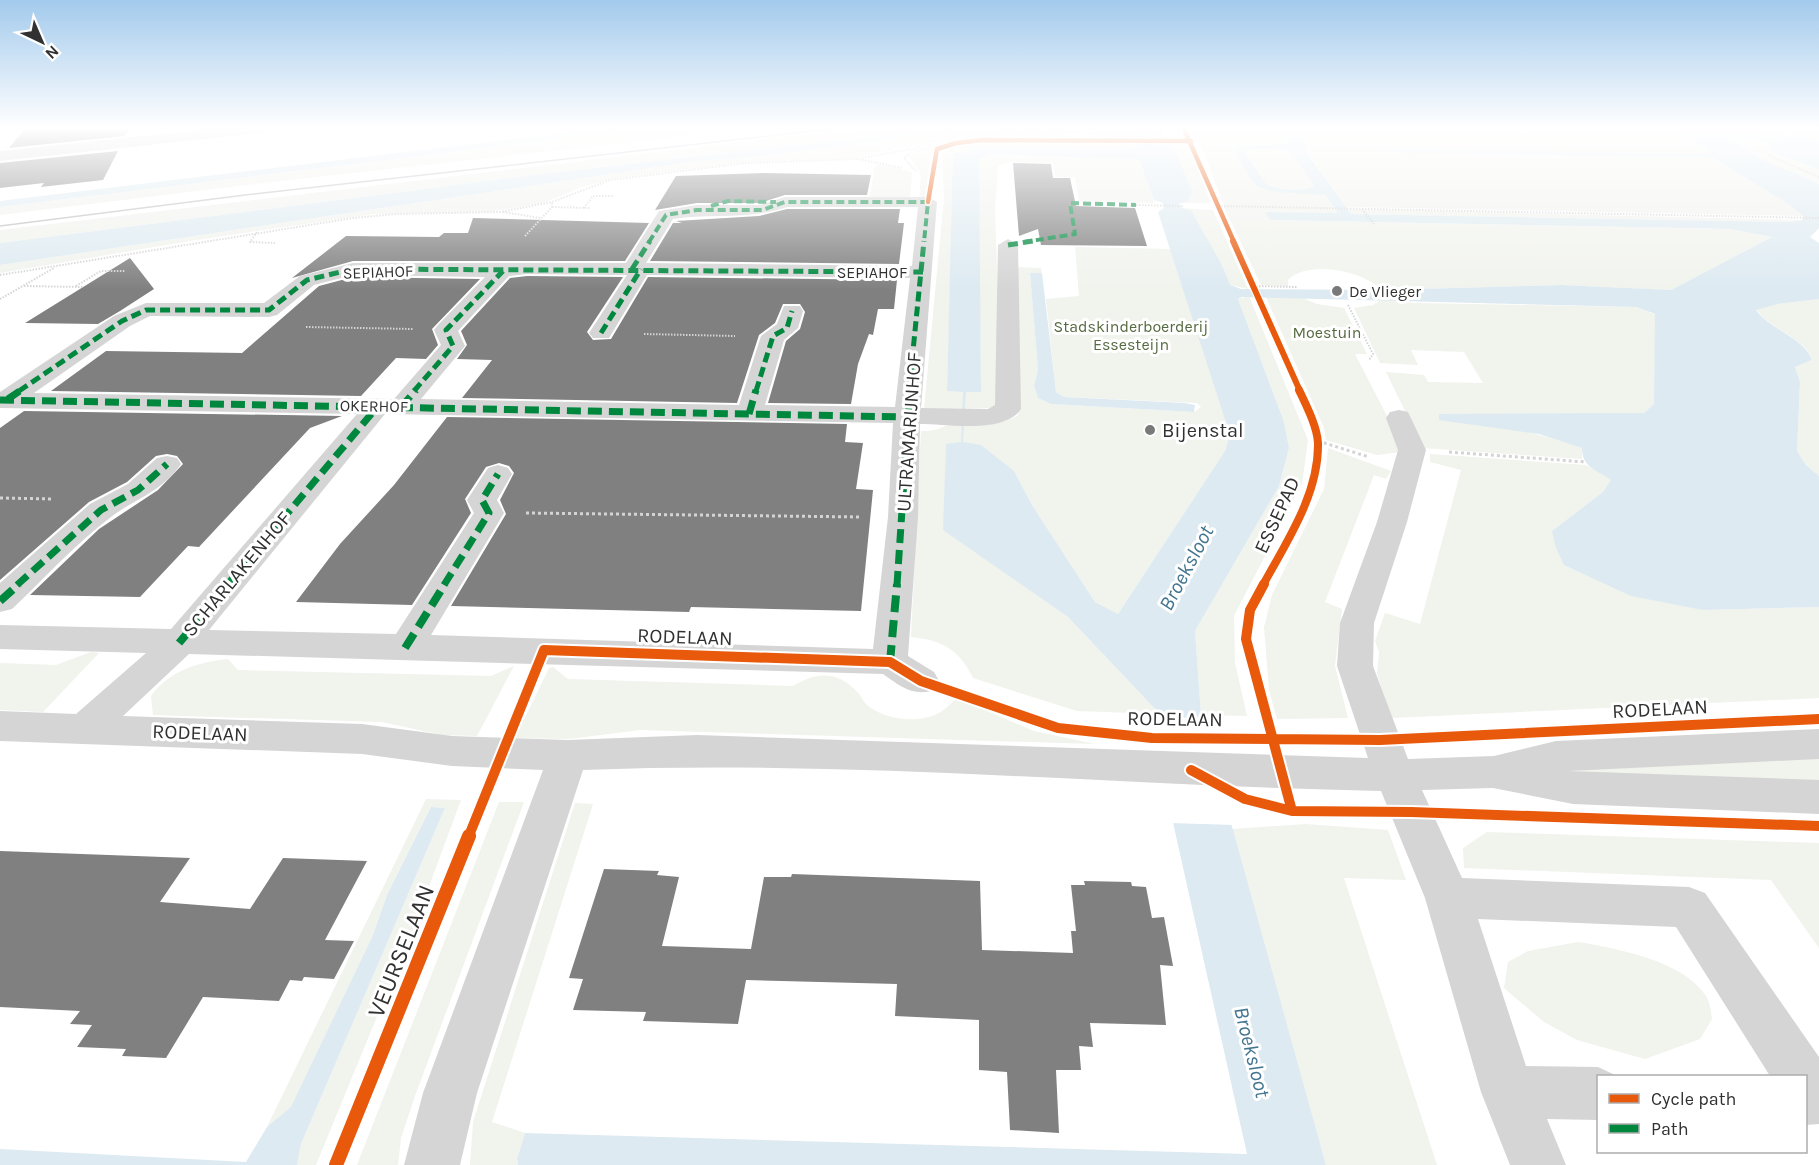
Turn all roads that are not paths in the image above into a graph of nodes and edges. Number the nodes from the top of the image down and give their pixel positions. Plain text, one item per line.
1 (1008, 245) dead end
2 (637, 269) junction
3 (503, 271) junction
4 (923, 272) junction
5 (792, 311) dead end
6 (601, 333) road end
7 (4, 399) edge
8 (390, 406) junction
9 (749, 414) junction
10 (907, 417) junction
11 (1399, 418) dead end
12 (167, 464) dead end
13 (498, 474) dead end
14 (0, 601) edge
15 (0, 637) edge
16 (179, 643) junction
17 (405, 648) junction
18 (890, 662) junction
19 (921, 681) dead end
20 (0, 726) edge
21 (83, 730) junction
22 (1819, 744) edge
23 (568, 755) junction
24 (1493, 772) junction
25 (1396, 775) junction
26 (1819, 797) edge
27 (1448, 898) junction
28 (1797, 1075) edge
29 (1508, 1092) junction
30 (1597, 1094) edge
31 (432, 1165) edge
32 (1538, 1165) edge

1 - 10 street, OKERHOF
2 - 3 street, SEPIAHOF
2 - 4 street, SEPIAHOF
2 - 4 street, ULTRAMARIJNHOF
2 - 6 street
3 - 7 street, SEPIAHOF
3 - 8 street, SCHARLAKENHOF
4 - 10 street, ULTRAMARIJNHOF
5 - 9 street
7 - 8 street, OKERHOF
8 - 9 street, OKERHOF
8 - 16 street, SCHARLAKENHOF
9 - 10 street, OKERHOF
10 - 18 street, ULTRAMARIJNHOF
11 - 25 street
12 - 14 street
13 - 17 street
15 - 16 street, RODELAAN
16 - 17 street, RODELAAN
16 - 21 street, SCHARLAKENHOF
17 - 18 street, RODELAAN
18 - 19 street, RODELAAN
20 - 21 street, RODELAAN
21 - 23 street, RODELAAN
22 - 24 street, RODELAAN
23 - 25 street, RODELAAN
23 - 31 street
24 - 25 street, RODELAAN
24 - 26 street, RODELAAN
25 - 27 street
27 - 28 street
27 - 29 street
29 - 30 street
29 - 32 street

